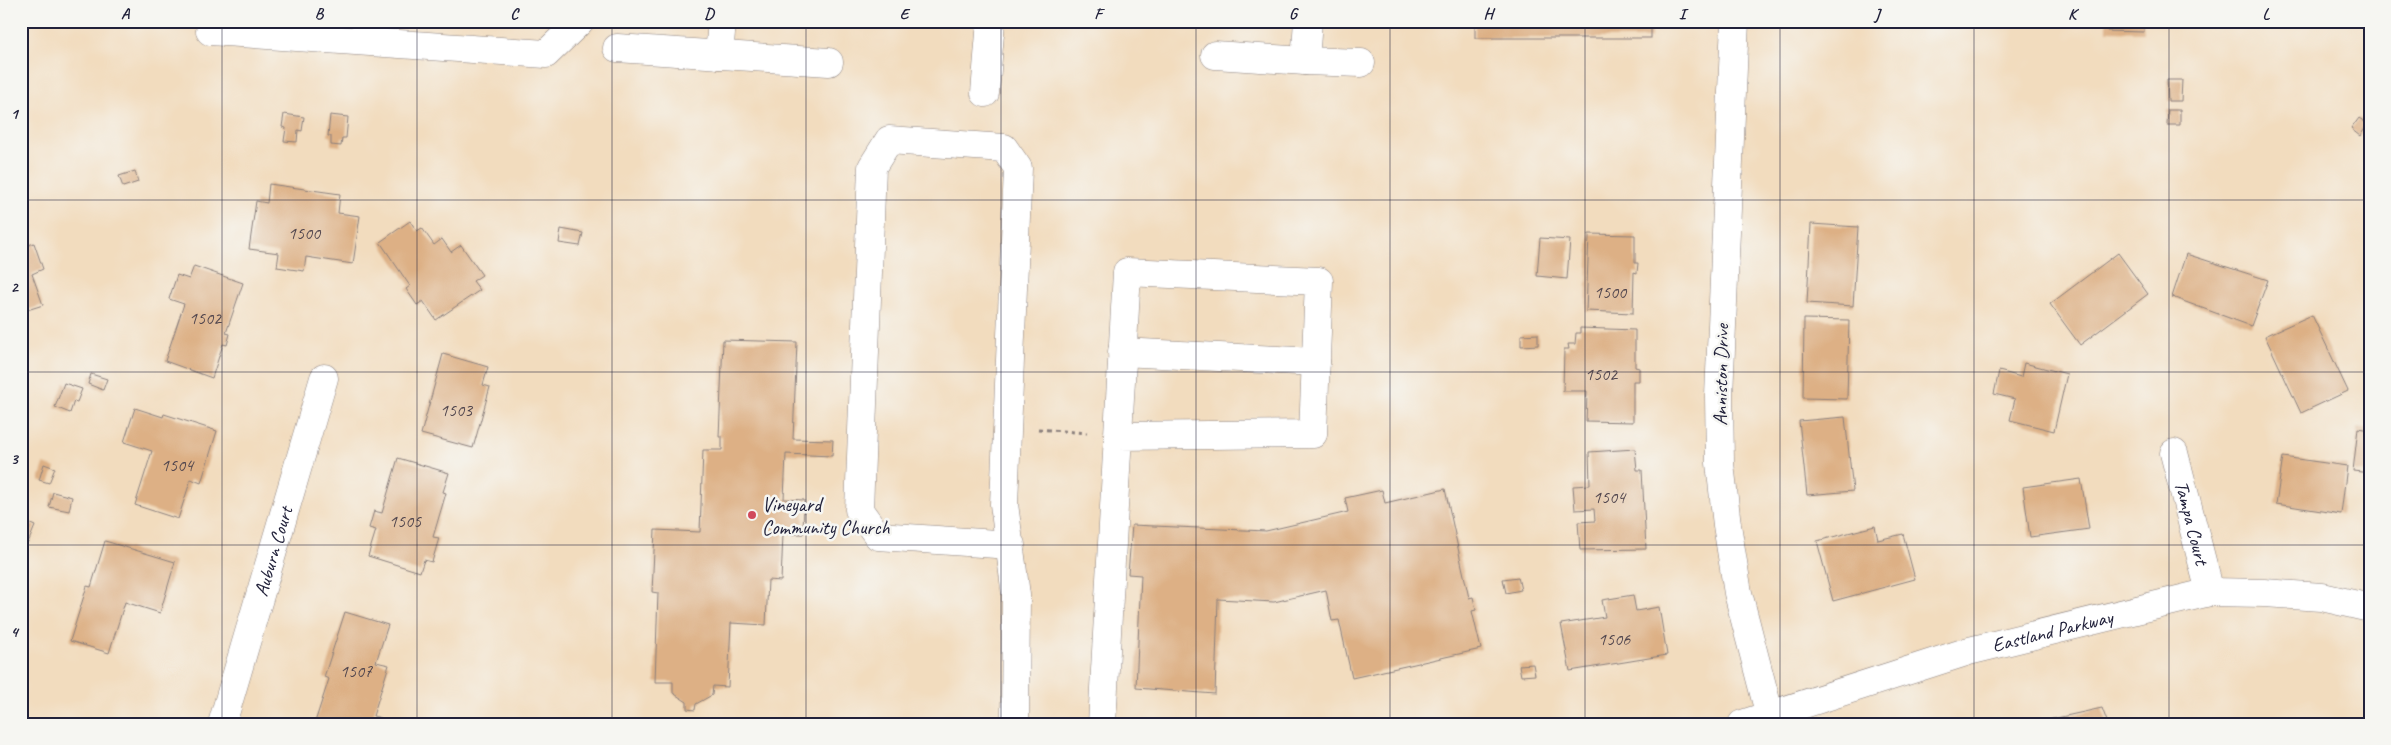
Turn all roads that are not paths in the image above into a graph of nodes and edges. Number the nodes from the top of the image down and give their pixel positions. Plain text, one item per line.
1 (580, 21) edge
2 (722, 21) edge
3 (991, 21) edge
4 (1308, 21) edge
5 (1735, 21) edge
6 (210, 31) dead end
7 (617, 48) dead end
8 (719, 55) junction
9 (1215, 55) dead end
10 (1305, 61) junction
11 (829, 62) dead end
12 (1361, 63) dead end
13 (985, 93) dead end
14 (1122, 352) junction
15 (1316, 362) junction
16 (324, 378) dead end
17 (1118, 436) junction
18 (2174, 453) dead end
19 (1011, 545) junction
20 (2210, 592) junction
21 (2370, 608) edge
22 (1771, 720) edge
23 (222, 724) edge
24 (1015, 724) edge
25 (1102, 724) edge
26 (1742, 724) edge

1 - 6 street
2 - 8 street
3 - 13 street
4 - 10 street
5 - 22 street, Anniston Drive
7 - 8 street
8 - 11 street
9 - 10 street
10 - 12 street
14 - 15 street
14 - 15 street
14 - 17 street
15 - 17 street
16 - 23 street, Auburn Court
17 - 25 street
18 - 20 street, Tampa Court
19 - 19 street
19 - 24 street
20 - 21 street, Eastland Parkway
20 - 22 street, Eastland Parkway
22 - 26 street, Eastland Parkway

